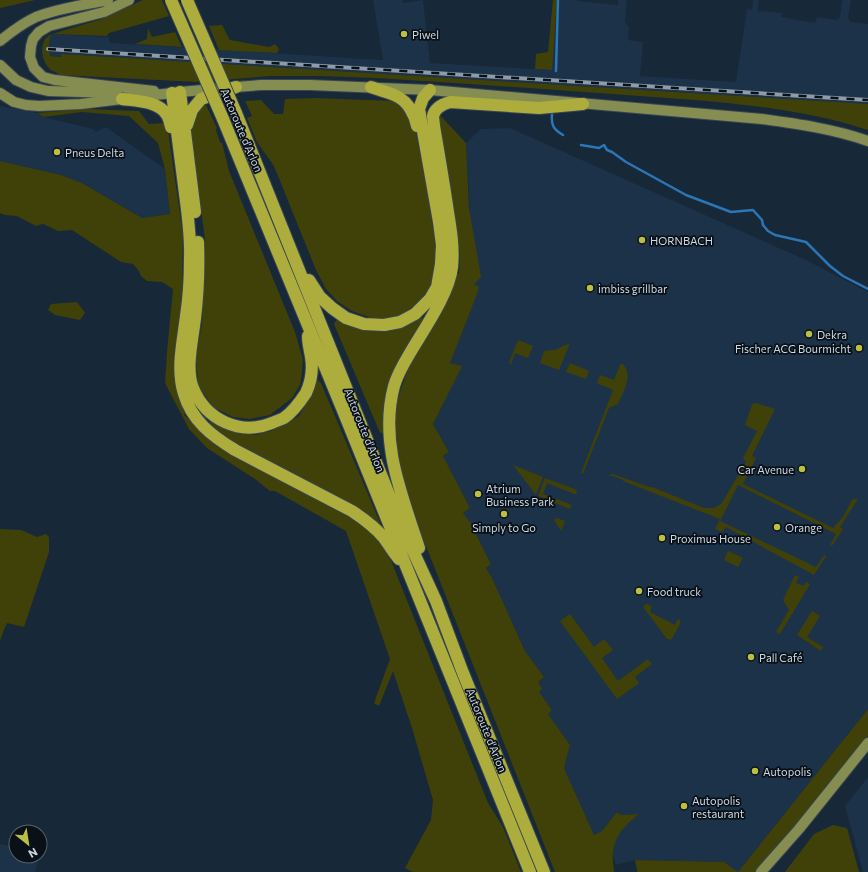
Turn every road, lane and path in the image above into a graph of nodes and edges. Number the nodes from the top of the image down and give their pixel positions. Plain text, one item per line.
1 (108, 0) edge
2 (129, 0) edge
3 (171, 0) edge
4 (187, 0) edge
5 (0, 41) edge
6 (0, 65) edge
7 (236, 87) junction
8 (371, 87) junction
9 (430, 90) junction
10 (1, 93) edge
11 (176, 93) junction
12 (122, 99) junction
13 (583, 104) junction
14 (185, 130) junction
15 (868, 141) edge
16 (435, 202) junction
17 (453, 254) junction
18 (293, 255) junction
19 (189, 282) junction
20 (309, 326) junction
21 (409, 572) junction
22 (436, 601) junction
23 (868, 743) edge
24 (799, 830) junction
25 (530, 872) edge
26 (544, 872) edge
27 (761, 872) edge
28 (770, 872) edge

1 - 5 main road
2 - 11 main road
3 - 20 highway, Autoroute d'Arlon, bridge
4 - 18 highway, Autoroute d'Arlon, bridge
6 - 11 main road
7 - 8 main road
7 - 11 main road
7 - 14 highway
8 - 9 main road
8 - 16 highway
9 - 13 main road
9 - 16 highway
9 - 17 highway
10 - 12 main road
11 - 12 main road
11 - 14 highway
11 - 19 highway
12 - 19 highway
13 - 15 main road
13 - 17 highway
14 - 20 highway
16 - 18 highway
17 - 22 highway
18 - 22 highway, Autoroute d'Arlon
19 - 21 highway
20 - 21 highway, Autoroute d'Arlon
21 - 25 highway, Autoroute d'Arlon
22 - 26 highway, Autoroute d'Arlon
23 - 24 main road
24 - 27 main road
24 - 28 main road

